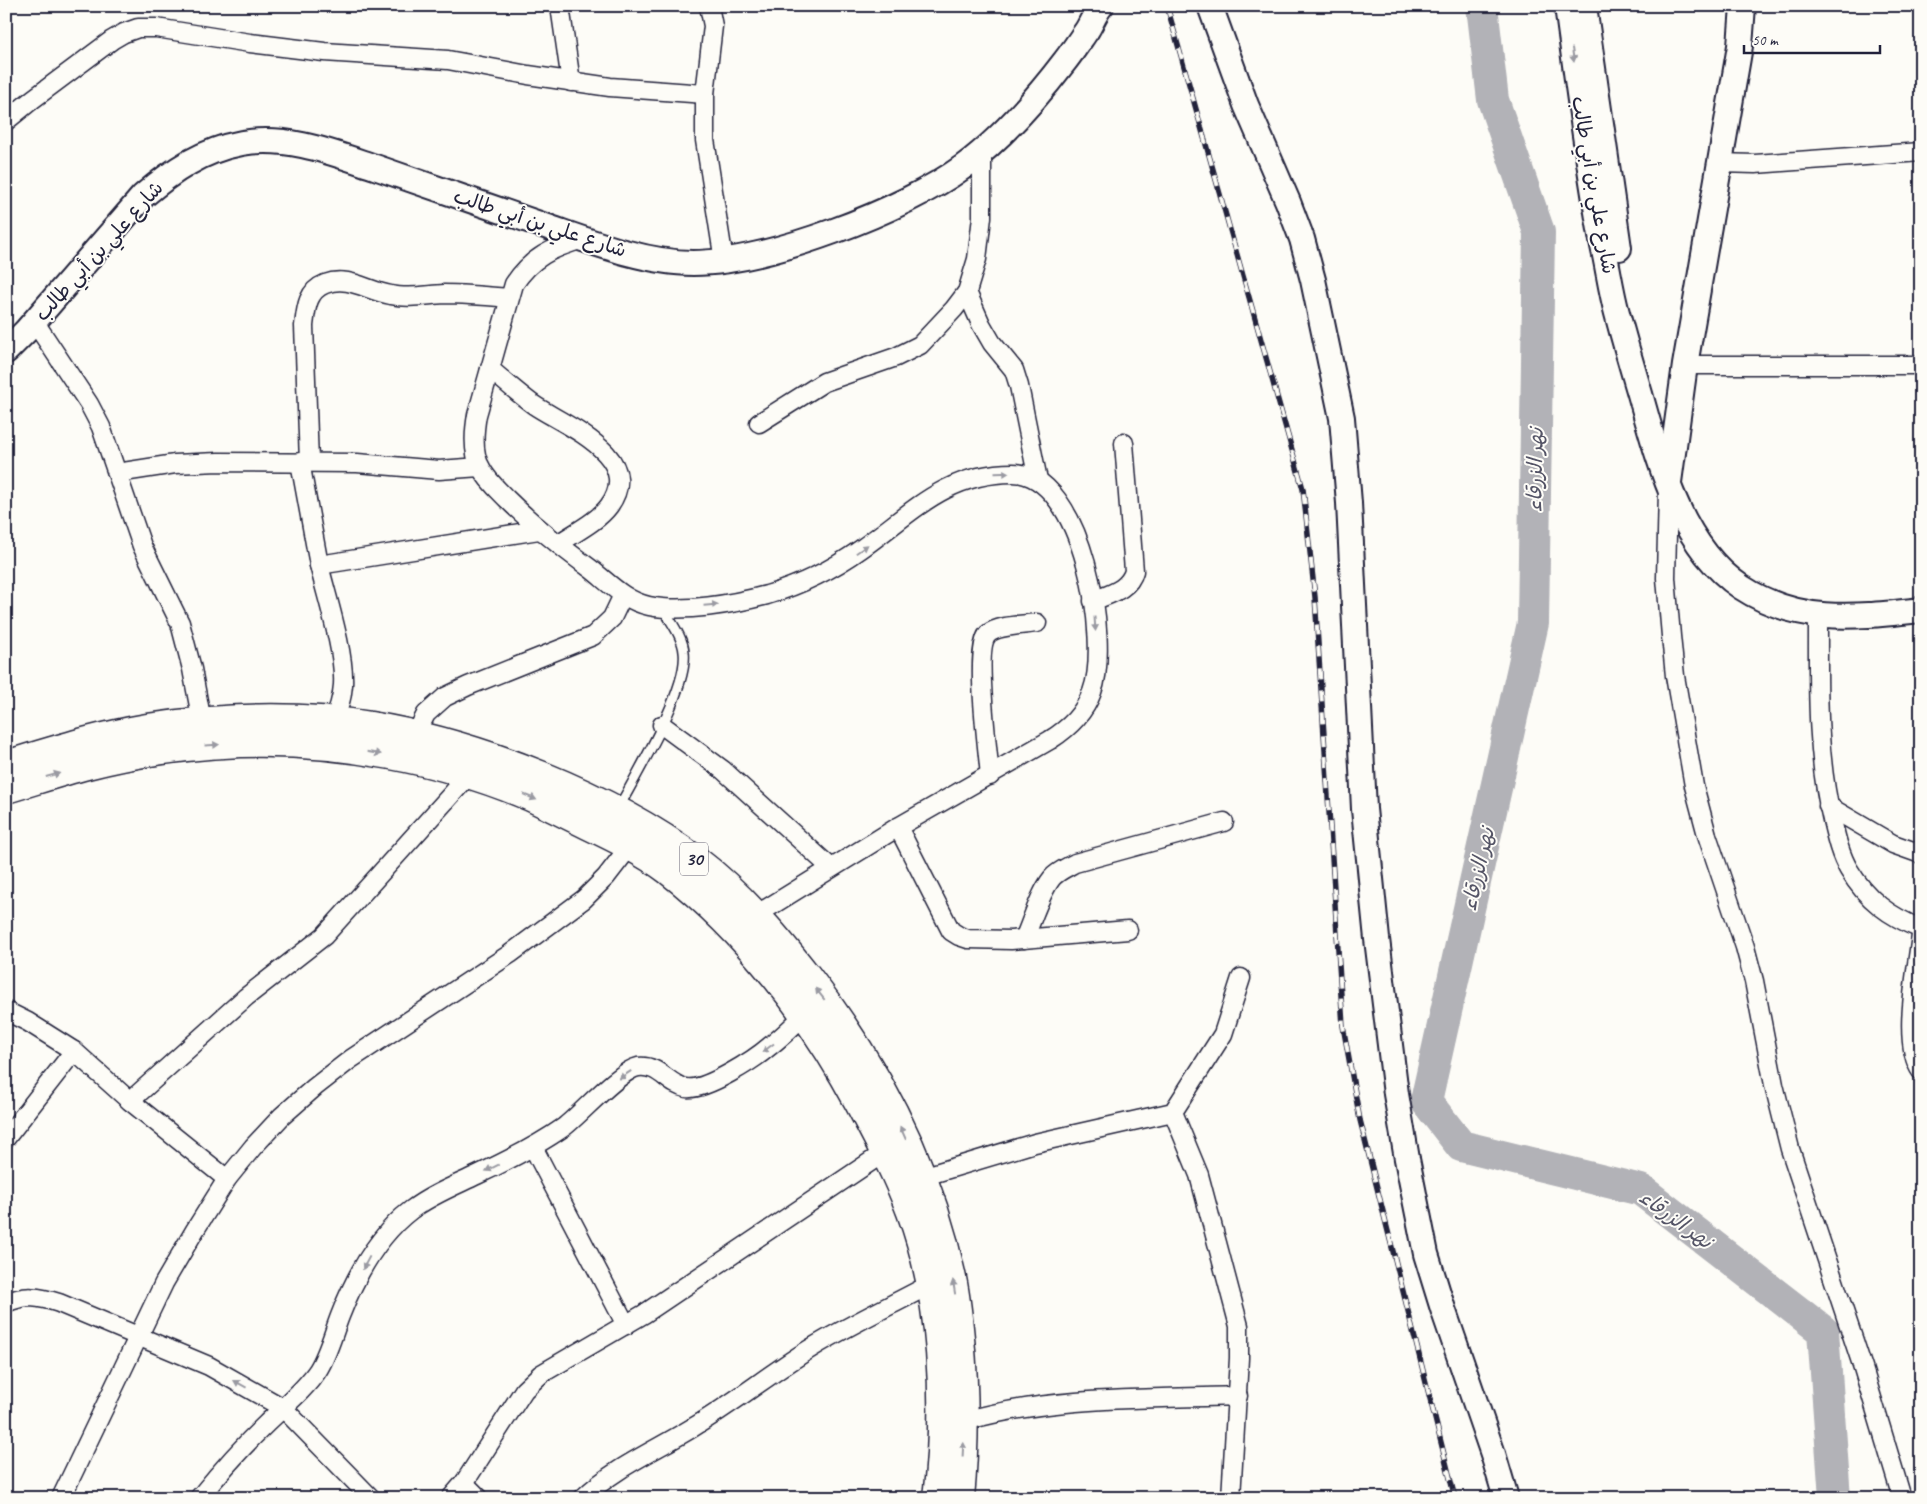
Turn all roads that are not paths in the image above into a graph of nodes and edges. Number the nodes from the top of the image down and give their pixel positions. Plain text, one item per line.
1 (560, 6) edge
2 (709, 6) edge
3 (1210, 6) edge
4 (1567, 6) edge
5 (1584, 6) edge
6 (1743, 6) edge
7 (1102, 9) edge
8 (571, 82) junction
9 (705, 94) junction
10 (6, 121) edge
11 (982, 151) junction
12 (1921, 152) edge
13 (1718, 163) junction
14 (583, 239) junction
15 (724, 261) junction
16 (967, 292) junction
17 (508, 298) junction
18 (34, 321) junction
19 (6, 351) edge
20 (1631, 362) junction
21 (1685, 365) junction
22 (1921, 365) edge
23 (490, 369) junction
24 (759, 422) dead end
25 (1124, 442) dead end
26 (304, 462) junction
27 (480, 467) junction
28 (117, 473) junction
29 (1038, 480) junction
30 (1668, 486) junction
31 (539, 530) junction
32 (558, 544) junction
33 (319, 565) junction
34 (623, 595) junction
35 (1093, 601) junction
36 (663, 608) junction
37 (1921, 610) edge
38 (1818, 616) junction
39 (1037, 623) dead end
40 (202, 722) junction
41 (332, 722) junction
42 (662, 724) junction
43 (415, 736) junction
44 (6, 765) edge
45 (469, 775) junction
46 (990, 776) junction
47 (6, 789) edge
48 (1828, 806) junction
49 (616, 811) junction
50 (1224, 822) dead end
51 (898, 827) junction
52 (630, 846) junction
53 (1921, 854) edge
54 (830, 867) junction
55 (719, 898) junction
56 (756, 915) junction
57 (1921, 929) edge
58 (1128, 930) dead end
59 (1921, 935) edge
60 (1024, 939) junction
61 (1241, 978) dead end
62 (6, 1011) edge
63 (804, 1015) junction
64 (74, 1051) junction
65 (1921, 1071) edge
66 (130, 1101) junction
67 (1174, 1112) junction
68 (6, 1138) edge
69 (533, 1147) junction
70 (885, 1152) junction
71 (922, 1177) junction
72 (227, 1179) junction
73 (931, 1284) junction
74 (9, 1299) edge
75 (626, 1325) junction
76 (138, 1336) junction
77 (1238, 1396) junction
78 (283, 1408) junction
79 (965, 1421) junction
80 (464, 1482) junction
81 (61, 1498) edge
82 (199, 1498) edge
83 (371, 1498) edge
84 (451, 1498) edge
85 (479, 1498) edge
86 (583, 1498) edge
87 (937, 1498) edge
88 (960, 1498) edge
89 (1231, 1498) edge
90 (1506, 1498) edge
91 (1902, 1498) edge

1 - 8 street
2 - 9 street
3 - 90 street
4 -> 20 street, شارع علي بن أبي طالب
5 - 20 street, شارع علي بن أبي طالب
6 - 13 street
7 - 11 street, شارع علي بن أبي طالب
8 - 9 street
8 - 10 street
9 - 15 street
11 - 15 street, شارع علي بن أبي طالب
11 - 16 street
12 - 13 street
13 - 21 street
14 - 15 street, شارع علي بن أبي طالب
14 - 17 street
14 - 18 street, شارع علي بن أبي طالب
16 - 24 street
16 - 29 street
17 - 23 street
17 - 26 street
18 - 19 street, شارع علي بن أبي طالب
18 - 28 street
20 - 30 street, شارع علي بن أبي طالب
21 - 22 street
21 - 30 street
23 - 27 street
23 - 32 street
25 - 35 street
26 - 27 street
26 - 28 street
26 - 33 street
27 - 31 street
28 - 40 street
29 - 35 street
36 -> 29 street
30 - 38 street, شارع علي بن أبي طالب
30 - 91 street
31 - 32 street
31 - 33 street
32 - 34 street
33 - 41 street
34 - 36 street
34 - 43 street
35 -> 46 street
36 - 42 lane
37 - 38 street, شارع علي بن أبي طالب
38 - 48 street
39 - 46 street
40 - 41 main road, 30
40 - 44 main road, 30
41 - 43 main road, 30
42 - 49 lane
42 - 54 street
43 - 49 main road, 30
47 -> 45 main road, 30
45 -> 52 main road, 30
45 - 66 street
46 - 51 street
48 - 53 street
48 - 57 street
49 - 55 main road, 30
50 - 60 street
51 - 54 street
51 - 60 street
52 - 55 main road, 30
52 - 72 street
54 - 56 street
55 - 56 main road, 30
55 - 63 main road, 30
71 -> 56 main road, 30
58 - 60 street
59 - 65 street
61 - 67 street
62 - 64 street
63 -> 69 street
63 - 70 main road, 30
64 - 66 street
64 - 68 street
66 - 72 street
67 - 71 street
67 - 77 street
69 - 75 street
69 -> 78 street
70 - 73 main road, 30
70 - 75 street
79 -> 71 main road, 30
72 - 76 street
73 - 86 street
73 - 87 main road, 30
74 - 76 street
75 - 80 street
78 -> 76 street
76 - 81 street
77 - 79 street
77 - 89 street
78 - 82 street
78 - 83 street
88 -> 79 main road, 30
80 - 84 street
80 - 85 street

